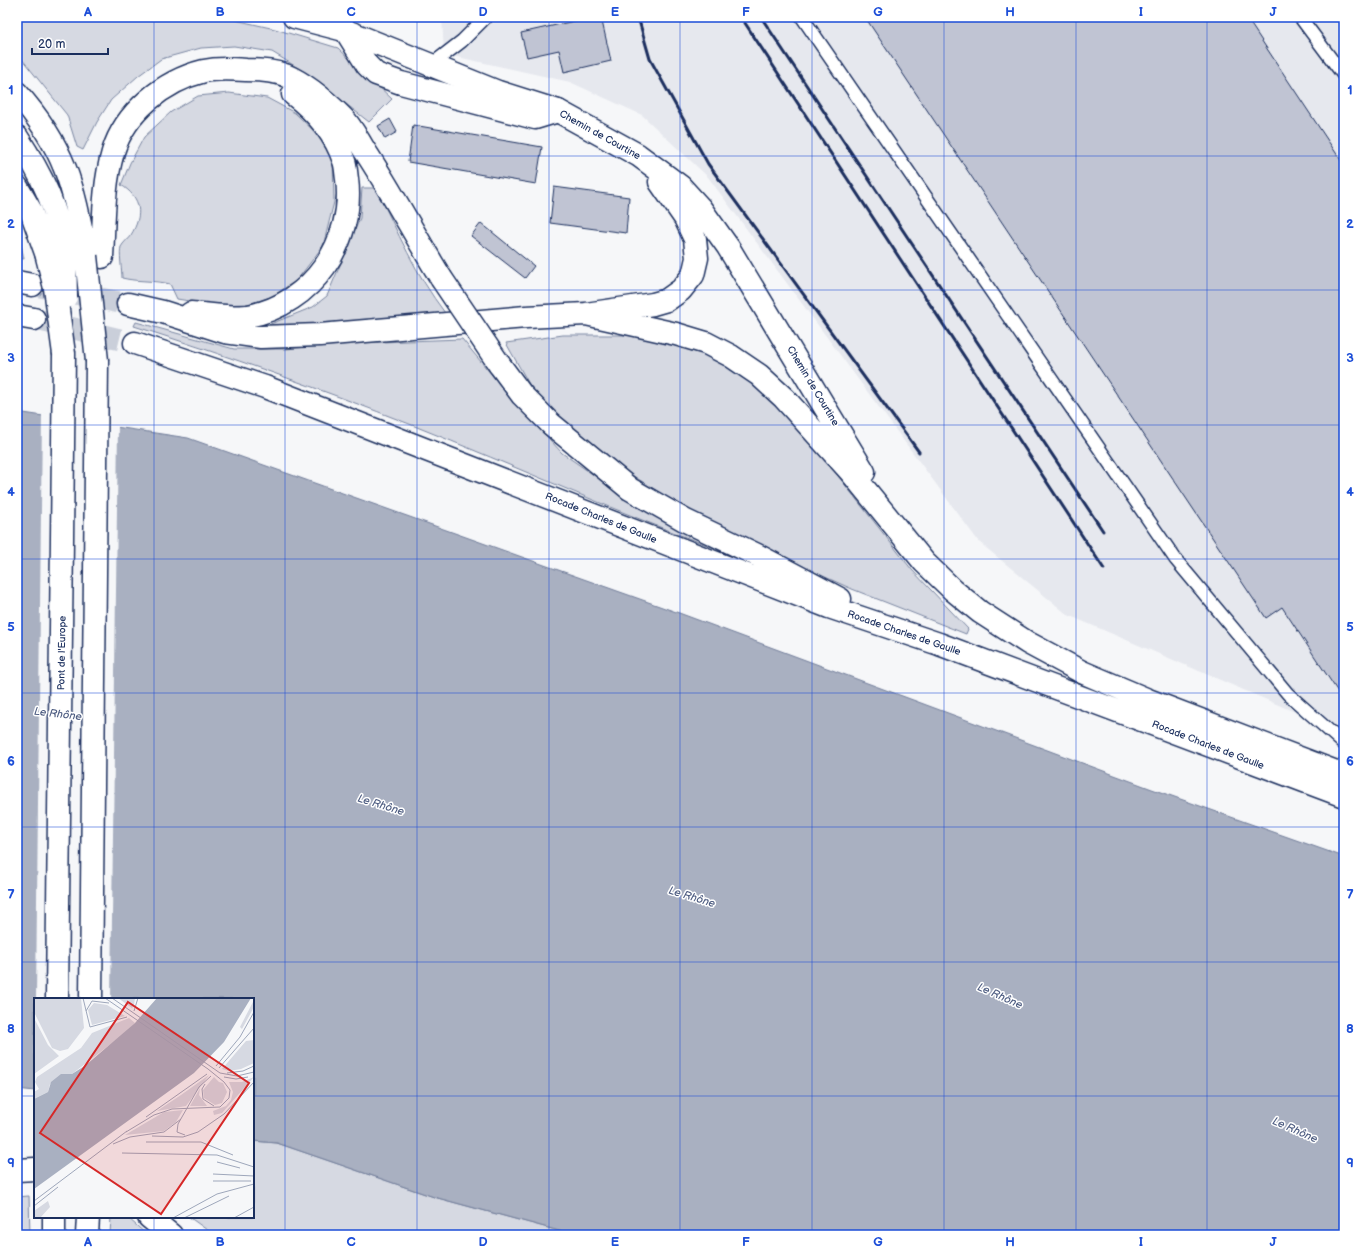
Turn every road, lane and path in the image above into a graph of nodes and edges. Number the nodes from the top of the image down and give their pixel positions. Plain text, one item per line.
1 (294, 17) edge
2 (486, 17) edge
3 (802, 17) edge
4 (1300, 17) edge
5 (341, 23) edge
6 (431, 65) junction
7 (257, 70) junction
8 (1344, 76) edge
9 (17, 93) edge
10 (558, 111) junction
11 (17, 137) edge
12 (638, 155) junction
13 (17, 187) edge
14 (75, 255) junction
15 (128, 304) tunnel mouth
16 (163, 312) junction
17 (586, 314) junction
18 (134, 343) tunnel mouth
19 (894, 525) junction
20 (939, 644) junction
21 (1344, 744) edge
22 (1344, 775) edge
23 (1344, 796) edge
24 (57, 998) edge
25 (91, 998) edge
26 (34, 1169) edge
27 (17, 1170) edge
28 (54, 1218) edge
29 (88, 1218) edge
30 (150, 1218) edge
31 (54, 1235) edge
32 (88, 1235) edge
33 (171, 1235) edge

1 - 5 main road, Chemin de Courtine
2 - 6 lane
3 - 21 lane
4 - 8 lane
5 - 6 main road, Chemin de Courtine
5 - 10 main road
6 - 10 main road, Chemin de Courtine
7 - 14 main road
7 - 16 main road
7 - 20 main road, bridge
9 - 14 main road
10 - 12 main road, Chemin de Courtine
11 - 14 main road
12 - 17 main road
12 - 19 main road, Chemin de Courtine
13 - 14 main road
14 - 24 main road, Pont de l'Europe, bridge
14 - 25 main road, bridge
15 - 16 main road
16 - 17 main road
17 - 19 main road
18 - 20 main road, Rocade Charles de Gaulle
19 - 22 main road
20 - 23 main road, Rocade Charles de Gaulle
26 - 27 main road
28 - 31 main road
29 - 32 main road
30 - 33 main road

